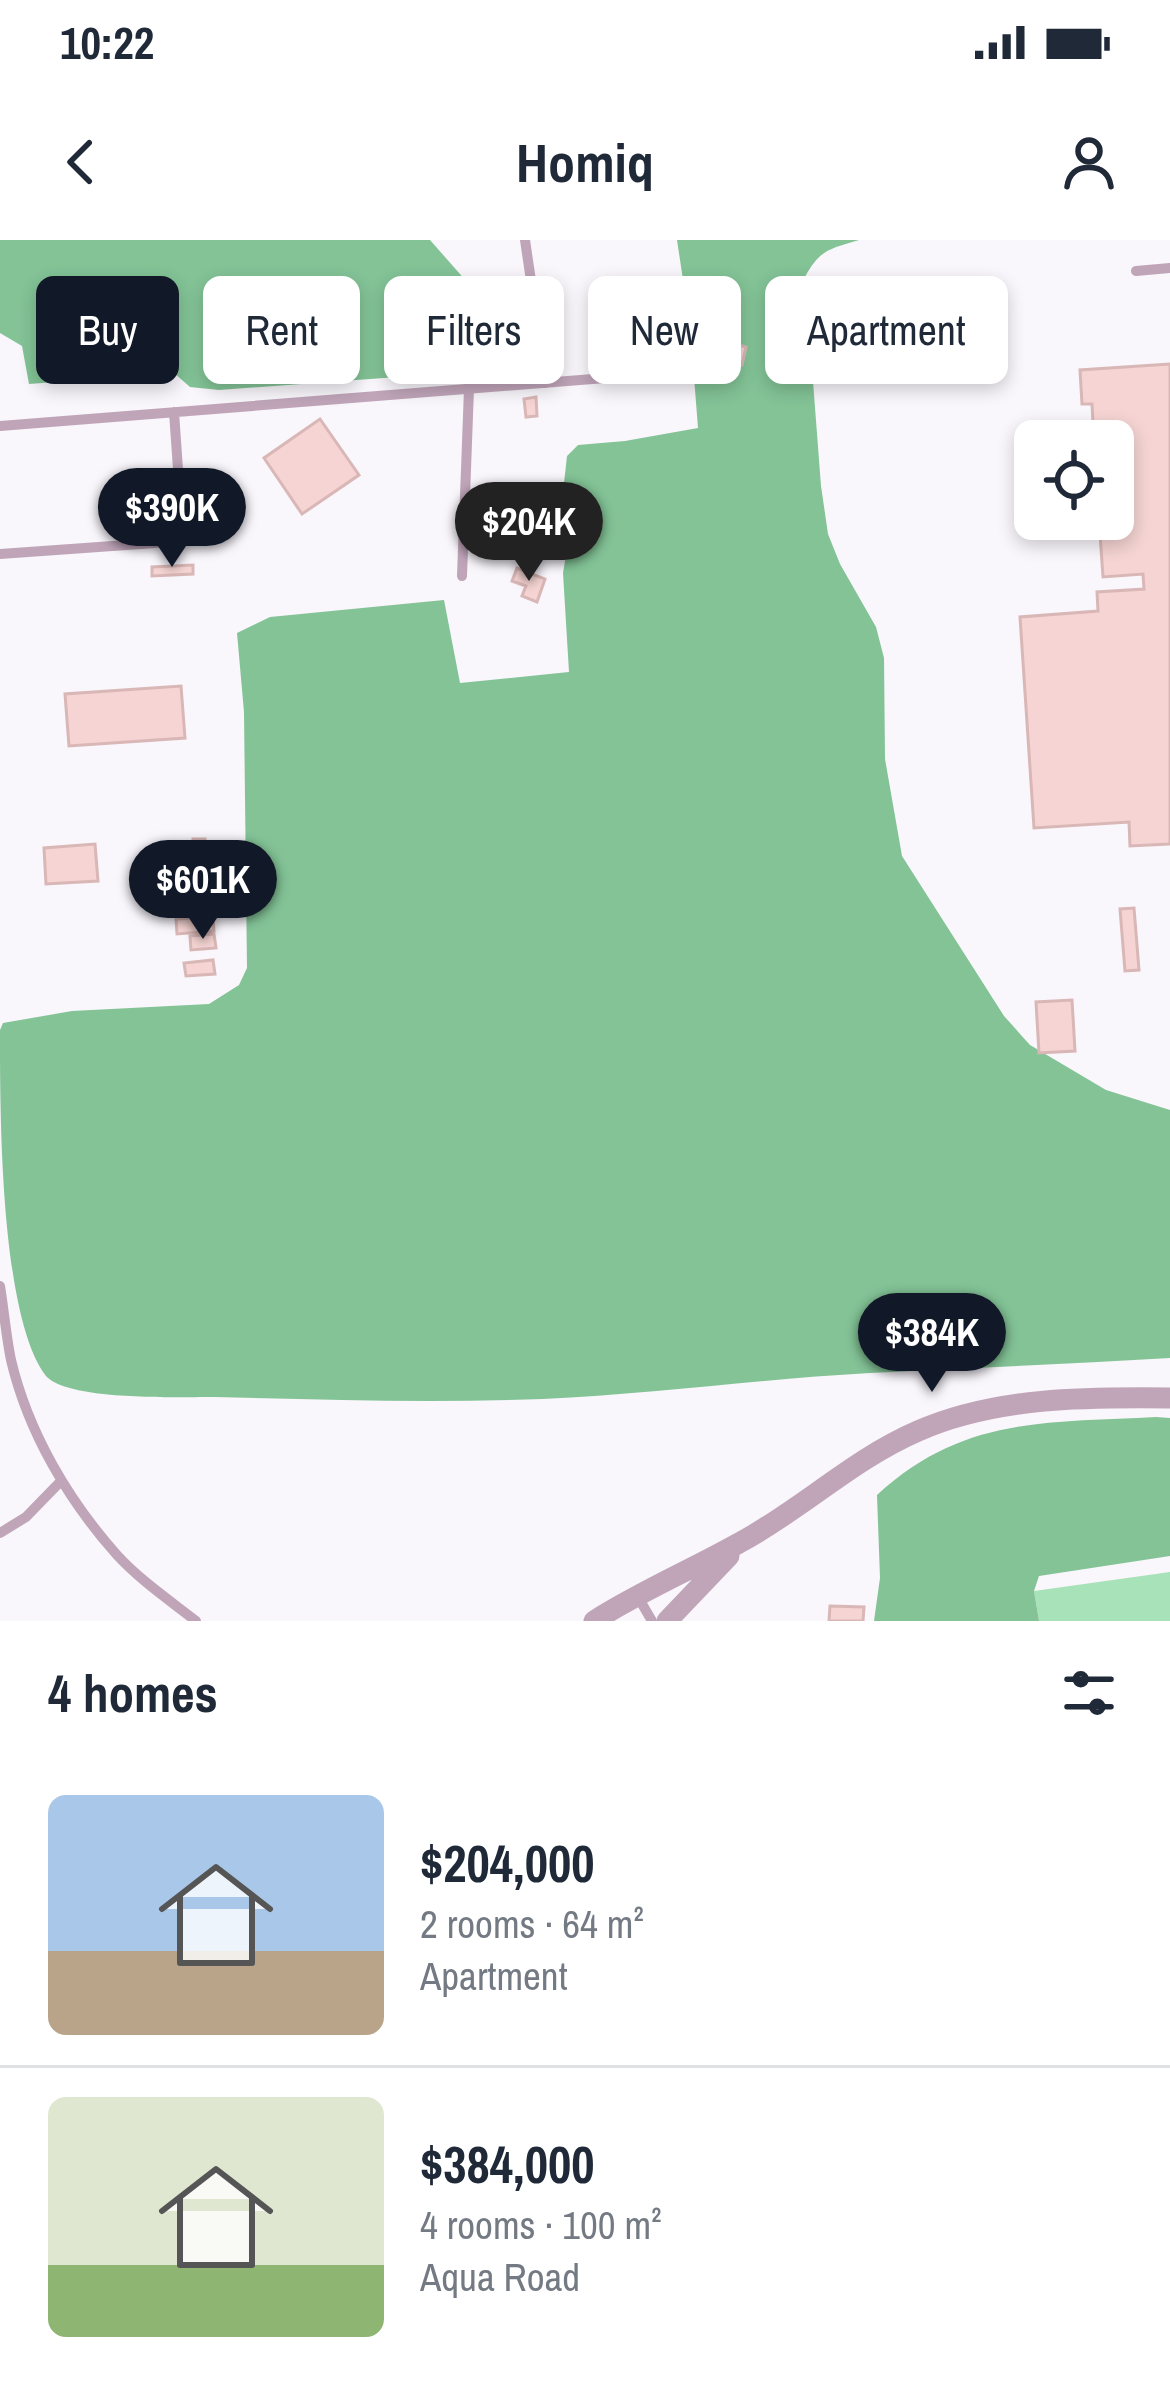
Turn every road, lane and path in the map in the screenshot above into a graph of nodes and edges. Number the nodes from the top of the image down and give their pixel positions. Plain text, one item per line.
1 (525, 240) edge
2 (1170, 268) edge
3 (1136, 271) dead end
4 (530, 276) edge
5 (533, 384) edge
6 (469, 389) junction
7 (174, 412) junction
8 (0, 426) edge
9 (0, 554) edge
10 (462, 576) dead end
11 (0, 1286) edge
12 (1170, 1398) edge
13 (62, 1481) junction
14 (0, 1533) edge
15 (742, 1542) junction
16 (636, 1594) junction
17 (196, 1621) edge
18 (594, 1621) edge
19 (652, 1621) edge
20 (667, 1621) edge

1 - 4 lane
2 - 3 lane
5 - 6 lane
6 - 7 lane
6 - 10 lane
7 - 8 lane
7 - 9 lane
11 - 13 lane
12 - 15 street
13 - 14 lane
13 - 17 lane
15 - 16 street
15 - 20 street
16 - 18 street
16 - 19 lane

